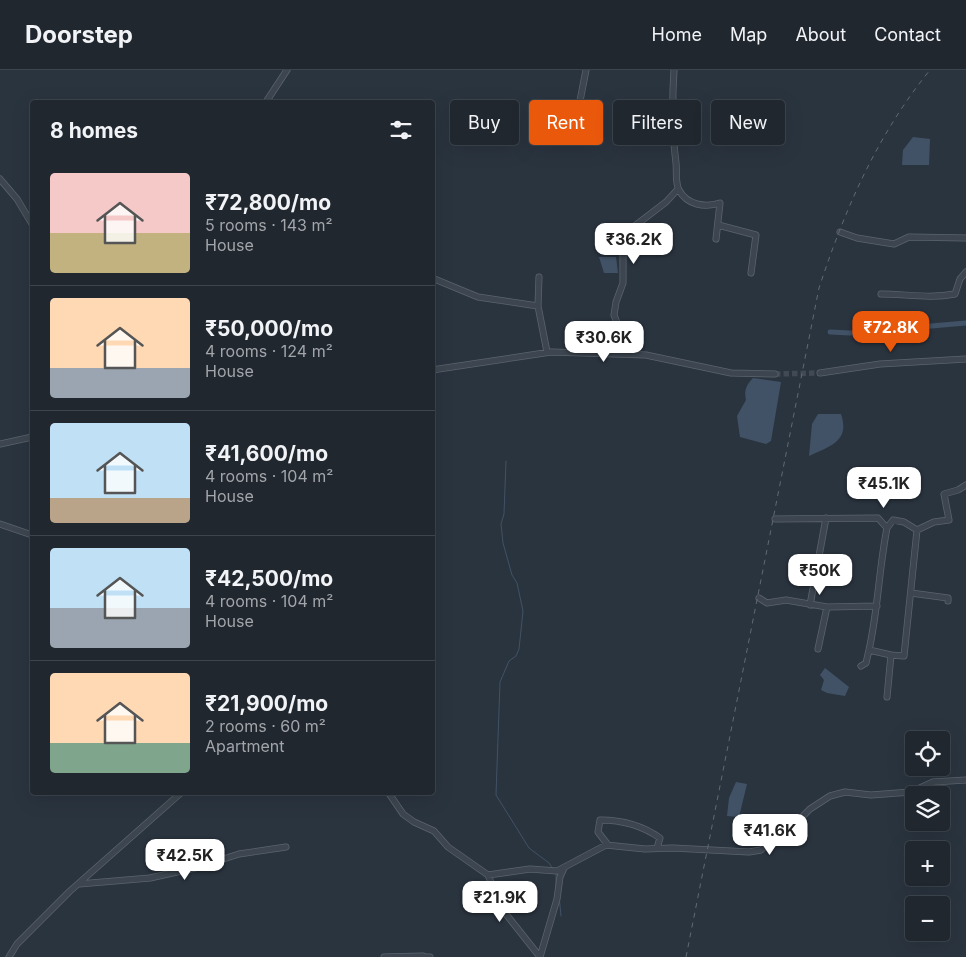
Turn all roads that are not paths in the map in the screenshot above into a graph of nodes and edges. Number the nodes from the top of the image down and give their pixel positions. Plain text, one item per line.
1 (287, 70) edge
2 (586, 70) edge
3 (674, 70) edge
4 (267, 100) edge
5 (580, 100) edge
6 (0, 179) edge
7 (678, 189) junction
8 (30, 221) edge
9 (718, 225) junction
10 (840, 232) dead end
11 (966, 238) edge
12 (716, 239) dead end
13 (966, 272) edge
14 (751, 273) dead end
15 (539, 277) dead end
16 (435, 279) edge
17 (881, 294) dead end
18 (538, 306) junction
19 (547, 352) junction
20 (629, 354) junction
21 (966, 359) edge
22 (435, 370) edge
23 (820, 373) tunnel mouth
24 (775, 374) tunnel mouth
25 (30, 437) edge
26 (0, 444) edge
27 (966, 485) edge
28 (826, 518) junction
29 (775, 519) dead end
30 (0, 524) edge
31 (887, 528) junction
32 (918, 530) junction
33 (30, 533) edge
34 (911, 594) junction
35 (759, 598) dead end
36 (948, 601) dead end
37 (810, 604) junction
38 (877, 606) junction
39 (827, 607) junction
40 (818, 649) dead end
41 (869, 650) junction
42 (891, 655) junction
43 (862, 666) dead end
44 (887, 697) dead end
45 (966, 780) edge
46 (179, 795) edge
47 (390, 795) edge
48 (608, 845) junction
49 (286, 847) dead end
50 (657, 848) junction
51 (565, 867) junction
52 (488, 875) junction
53 (79, 884) junction
54 (9, 957) edge
55 (384, 957) edge
56 (423, 957) edge
57 (430, 957) edge
58 (540, 957) edge

1 - 4 street
2 - 5 street
3 - 7 street
6 - 8 street
7 - 9 street
7 - 20 street
9 - 12 street
9 - 14 street
10 - 11 street
13 - 17 street
15 - 18 street
16 - 18 street
18 - 19 street
19 - 20 street
19 - 22 street
20 - 24 street
21 - 23 street
25 - 26 street
27 - 32 street
28 - 29 street
28 - 31 street
28 - 37 street
30 - 33 street
31 - 32 street
31 - 38 street
32 - 34 street
34 - 36 street
34 - 42 street
35 - 37 street
37 - 39 street
38 - 39 street
38 - 41 street
39 - 40 street
41 - 42 street
41 - 43 street
42 - 44 street
45 - 50 street
46 - 53 street
47 - 52 street
48 - 50 street
48 - 50 street
48 - 51 street
49 - 53 street
51 - 52 street
51 - 58 street
52 - 58 street
53 - 54 street
55 - 56 street
56 - 57 street

